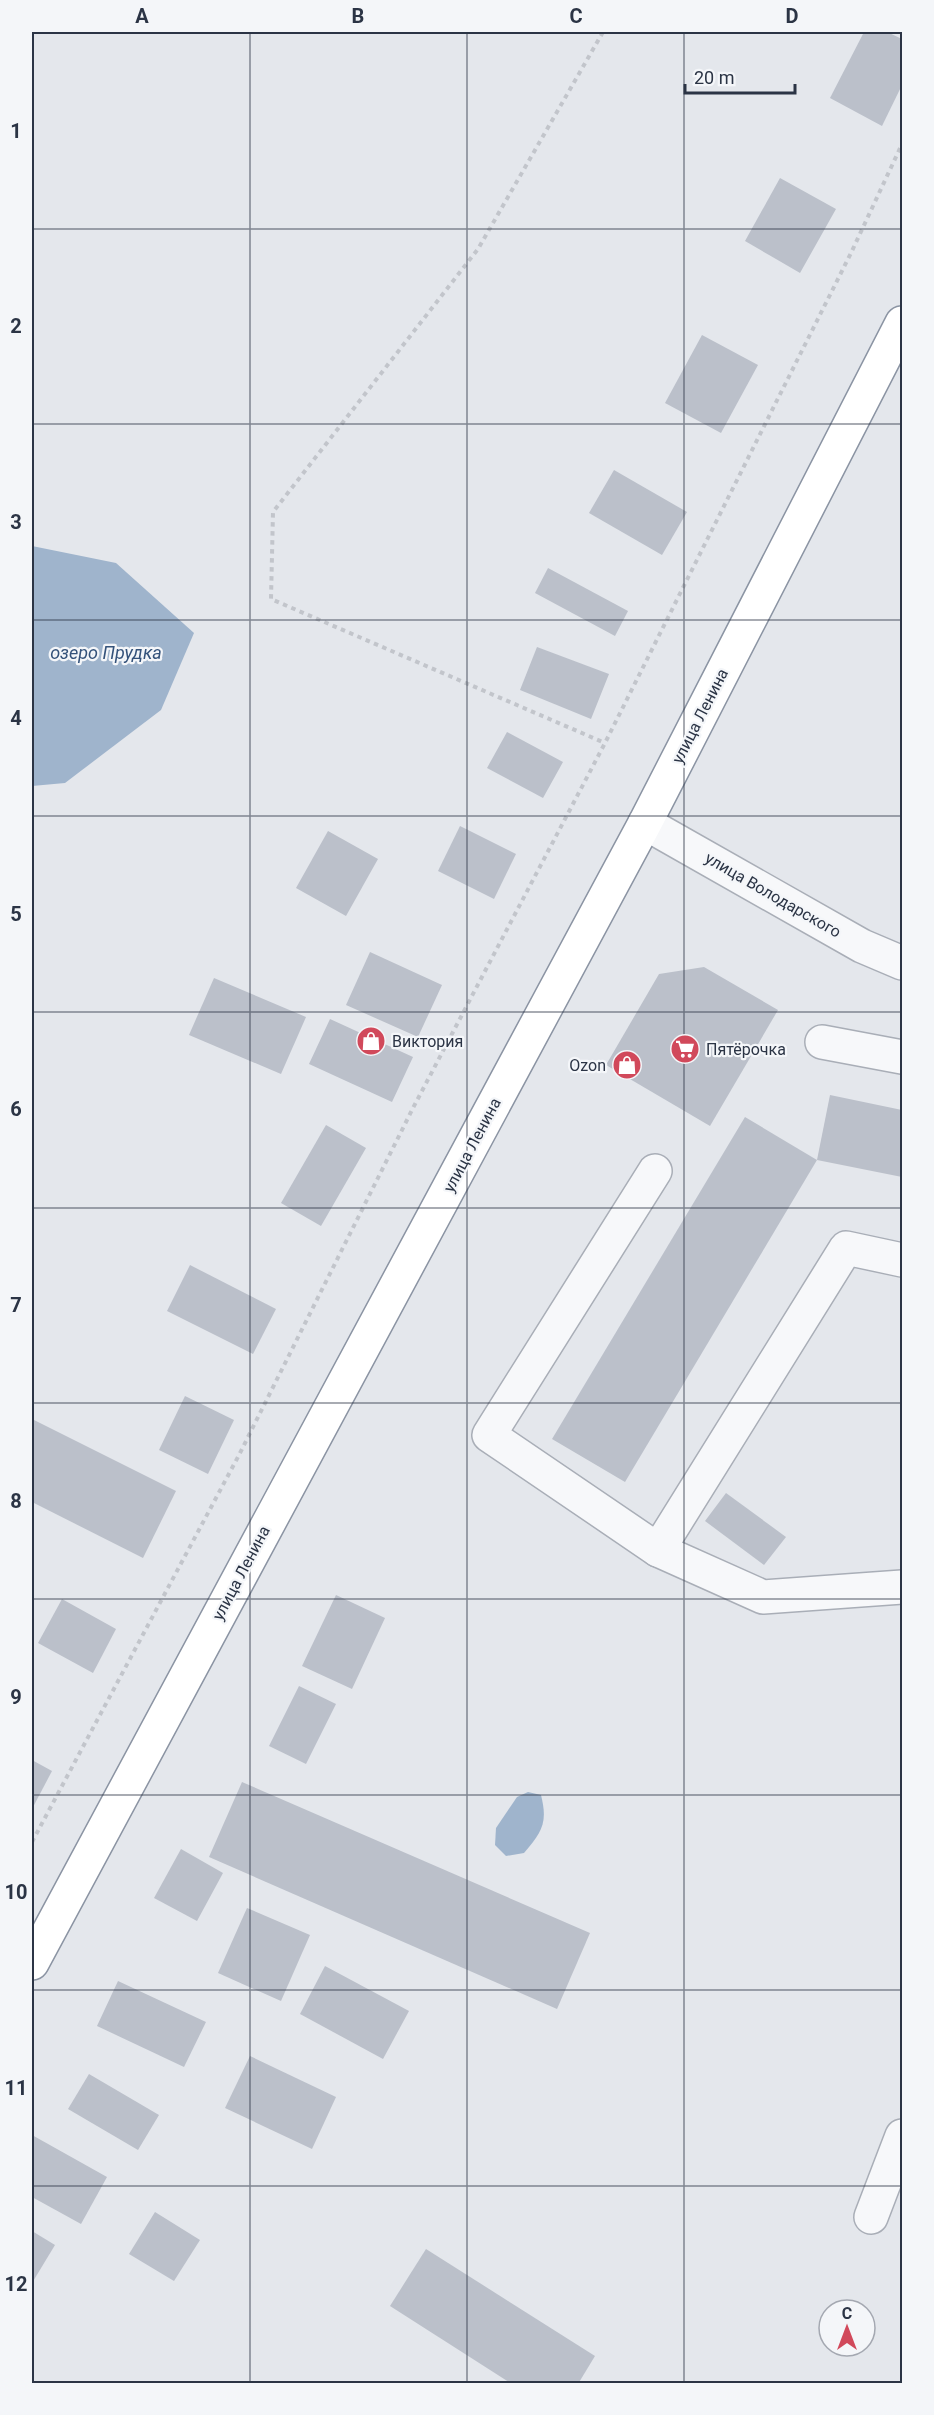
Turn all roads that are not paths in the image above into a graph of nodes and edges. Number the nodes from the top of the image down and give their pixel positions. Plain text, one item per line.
1 (903, 323) edge
2 (645, 823) junction
3 (903, 963) edge
4 (822, 1042) dead end
5 (903, 1057) edge
6 (655, 1171) dead end
7 (903, 1260) edge
8 (658, 1550) junction
9 (903, 1587) edge
10 (32, 1963) edge
11 (903, 2136) edge
12 (871, 2217) dead end

1 - 2 highway, улица Ленина
2 - 3 street, улица Володарского
2 - 10 highway, улица Ленина
4 - 5 street
6 - 8 street
7 - 8 street
8 - 9 street
11 - 12 street

